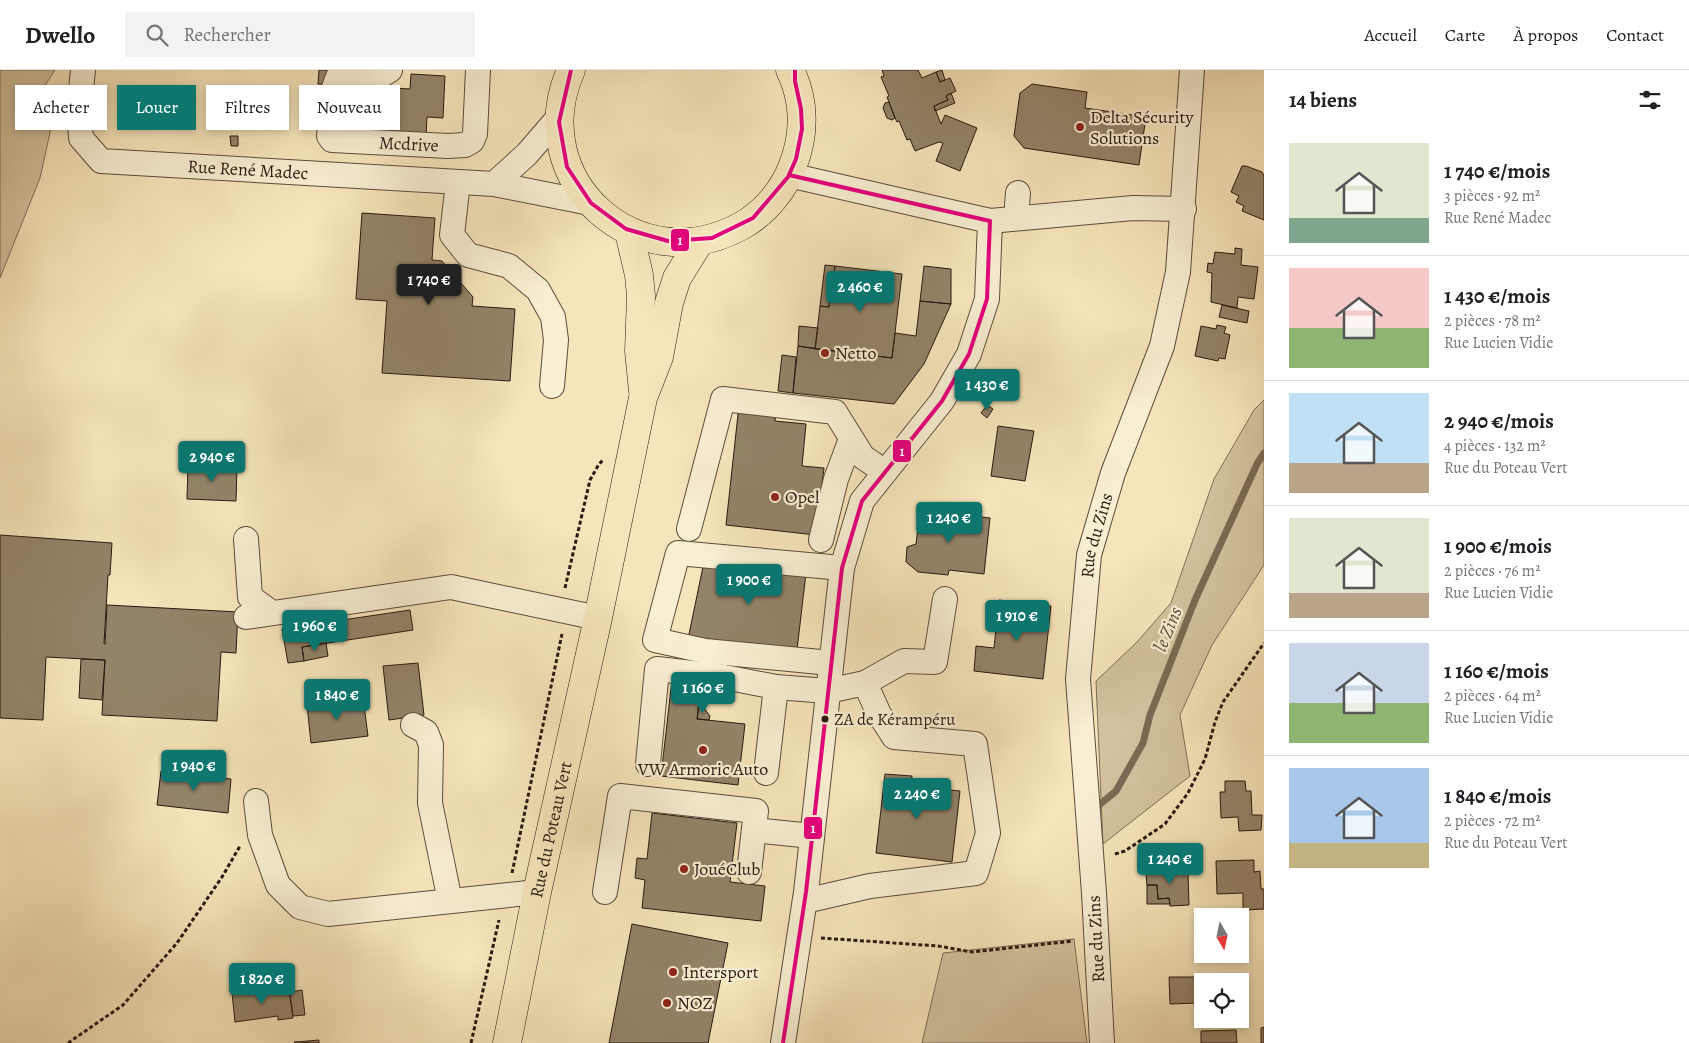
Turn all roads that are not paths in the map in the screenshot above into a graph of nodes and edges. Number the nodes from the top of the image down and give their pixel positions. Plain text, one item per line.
1 (83, 70) edge
2 (390, 70) edge
3 (478, 70) edge
4 (571, 70) edge
5 (1192, 70) edge
6 (793, 72) edge
7 (558, 118) junction
8 (789, 175) junction
9 (458, 182) junction
10 (494, 184) junction
11 (1018, 193) dead end
12 (590, 203) junction
13 (1184, 209) junction
14 (1016, 218) junction
15 (990, 221) junction
16 (630, 232) junction
17 (700, 241) junction
18 (552, 386) dead end
19 (644, 398) junction
20 (852, 439) junction
21 (885, 472) junction
22 (688, 529) dead end
23 (246, 539) dead end
24 (821, 540) dead end
25 (842, 568) junction
26 (945, 599) dead end
27 (272, 613) junction
28 (246, 617) dead end
29 (598, 618) junction
30 (831, 663) junction
31 (865, 683) junction
32 (776, 687) junction
33 (828, 691) junction
34 (413, 725) dead end
35 (648, 764) dead end
36 (766, 773) dead end
37 (257, 808) road end
38 (754, 830) junction
39 (812, 836) junction
40 (749, 872) dead end
41 (537, 892) junction
42 (605, 892) dead end
43 (450, 901) junction
44 (805, 901) junction
45 (507, 1043) edge
46 (783, 1043) edge
47 (1102, 1043) edge

1 - 9 street, Rue René Madec
2 - 3 street, Mcdrive
4 - 7 main road
5 - 13 street, Rue du Zins
6 - 8 main road
7 - 10 street
7 - 12 main road
8 - 15 street
8 - 17 main road
9 - 10 street, Rue René Madec
9 - 18 street
10 - 12 street, Rue René Madec
11 - 14 street
12 - 16 main road
13 - 14 street
13 - 47 street, Rue du Zins
14 - 15 street
15 - 21 street
16 - 17 main road
16 - 19 main road, Rue du Poteau Vert
17 - 19 main road, Rue du Poteau Vert
19 - 29 main road, Rue du Poteau Vert
20 - 21 street
20 - 22 street
20 - 24 street
21 - 25 street
23 - 27 street
25 - 30 street
25 - 30 street
26 - 31 street
27 - 28 street
27 - 29 street
29 - 41 main road, Rue du Poteau Vert
30 - 33 street
31 - 33 street
31 - 44 street
32 - 33 street
32 - 35 street
32 - 36 street
33 - 39 street
34 - 43 street
37 - 43 street
38 - 39 street
38 - 40 street
38 - 42 street
39 - 44 street
41 - 43 street
41 - 45 main road, Rue du Poteau Vert
44 - 46 street

